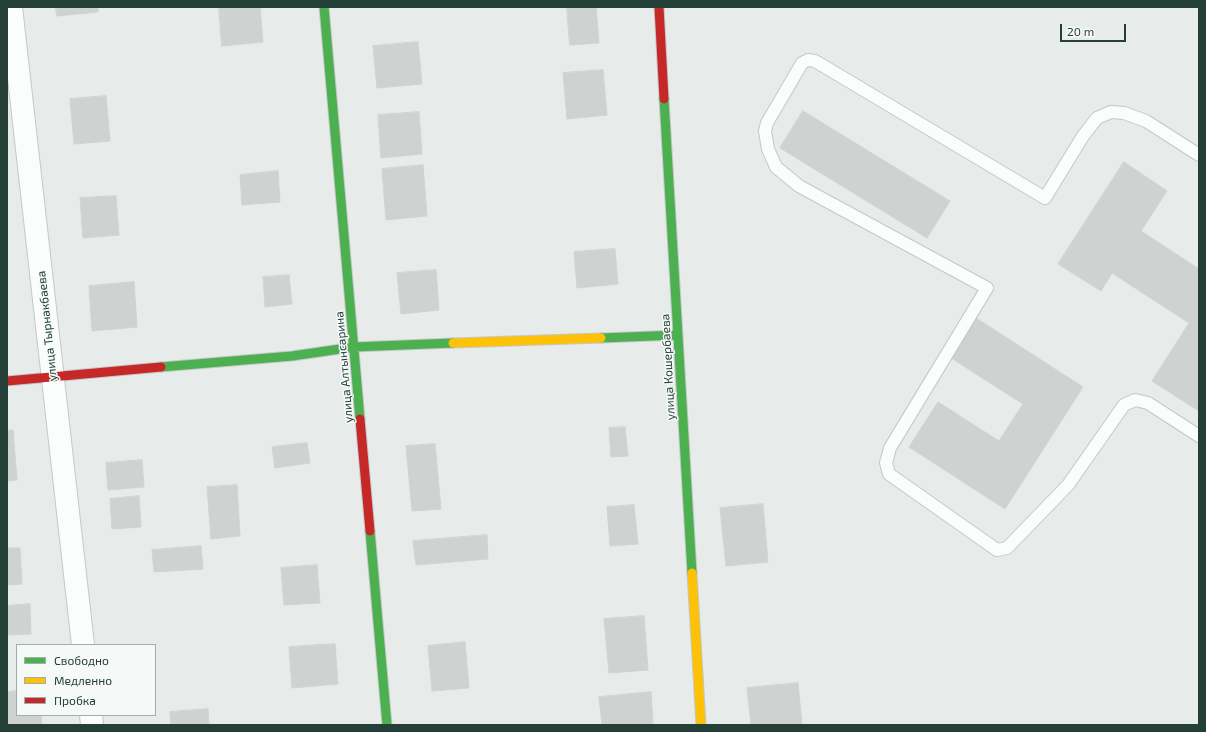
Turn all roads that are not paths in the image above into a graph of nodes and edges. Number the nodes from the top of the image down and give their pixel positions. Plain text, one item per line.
1 (11, 7) edge
2 (324, 7) edge
3 (659, 7) edge
4 (1199, 155) edge
5 (678, 335) junction
6 (354, 347) junction
7 (53, 376) junction
8 (7, 381) edge
9 (1199, 436) edge
10 (83, 644) edge
11 (387, 725) edge
12 (702, 725) edge

1 - 7 street, улица Тырнакбаева
2 - 6 street, улица Алтынсарина
3 - 5 street, улица Кошербаева
4 - 9 lane
5 - 6 street
5 - 12 street, улица Кошербаева
6 - 7 street
6 - 11 street, улица Алтынсарина
7 - 8 street
7 - 10 street, улица Тырнакбаева

